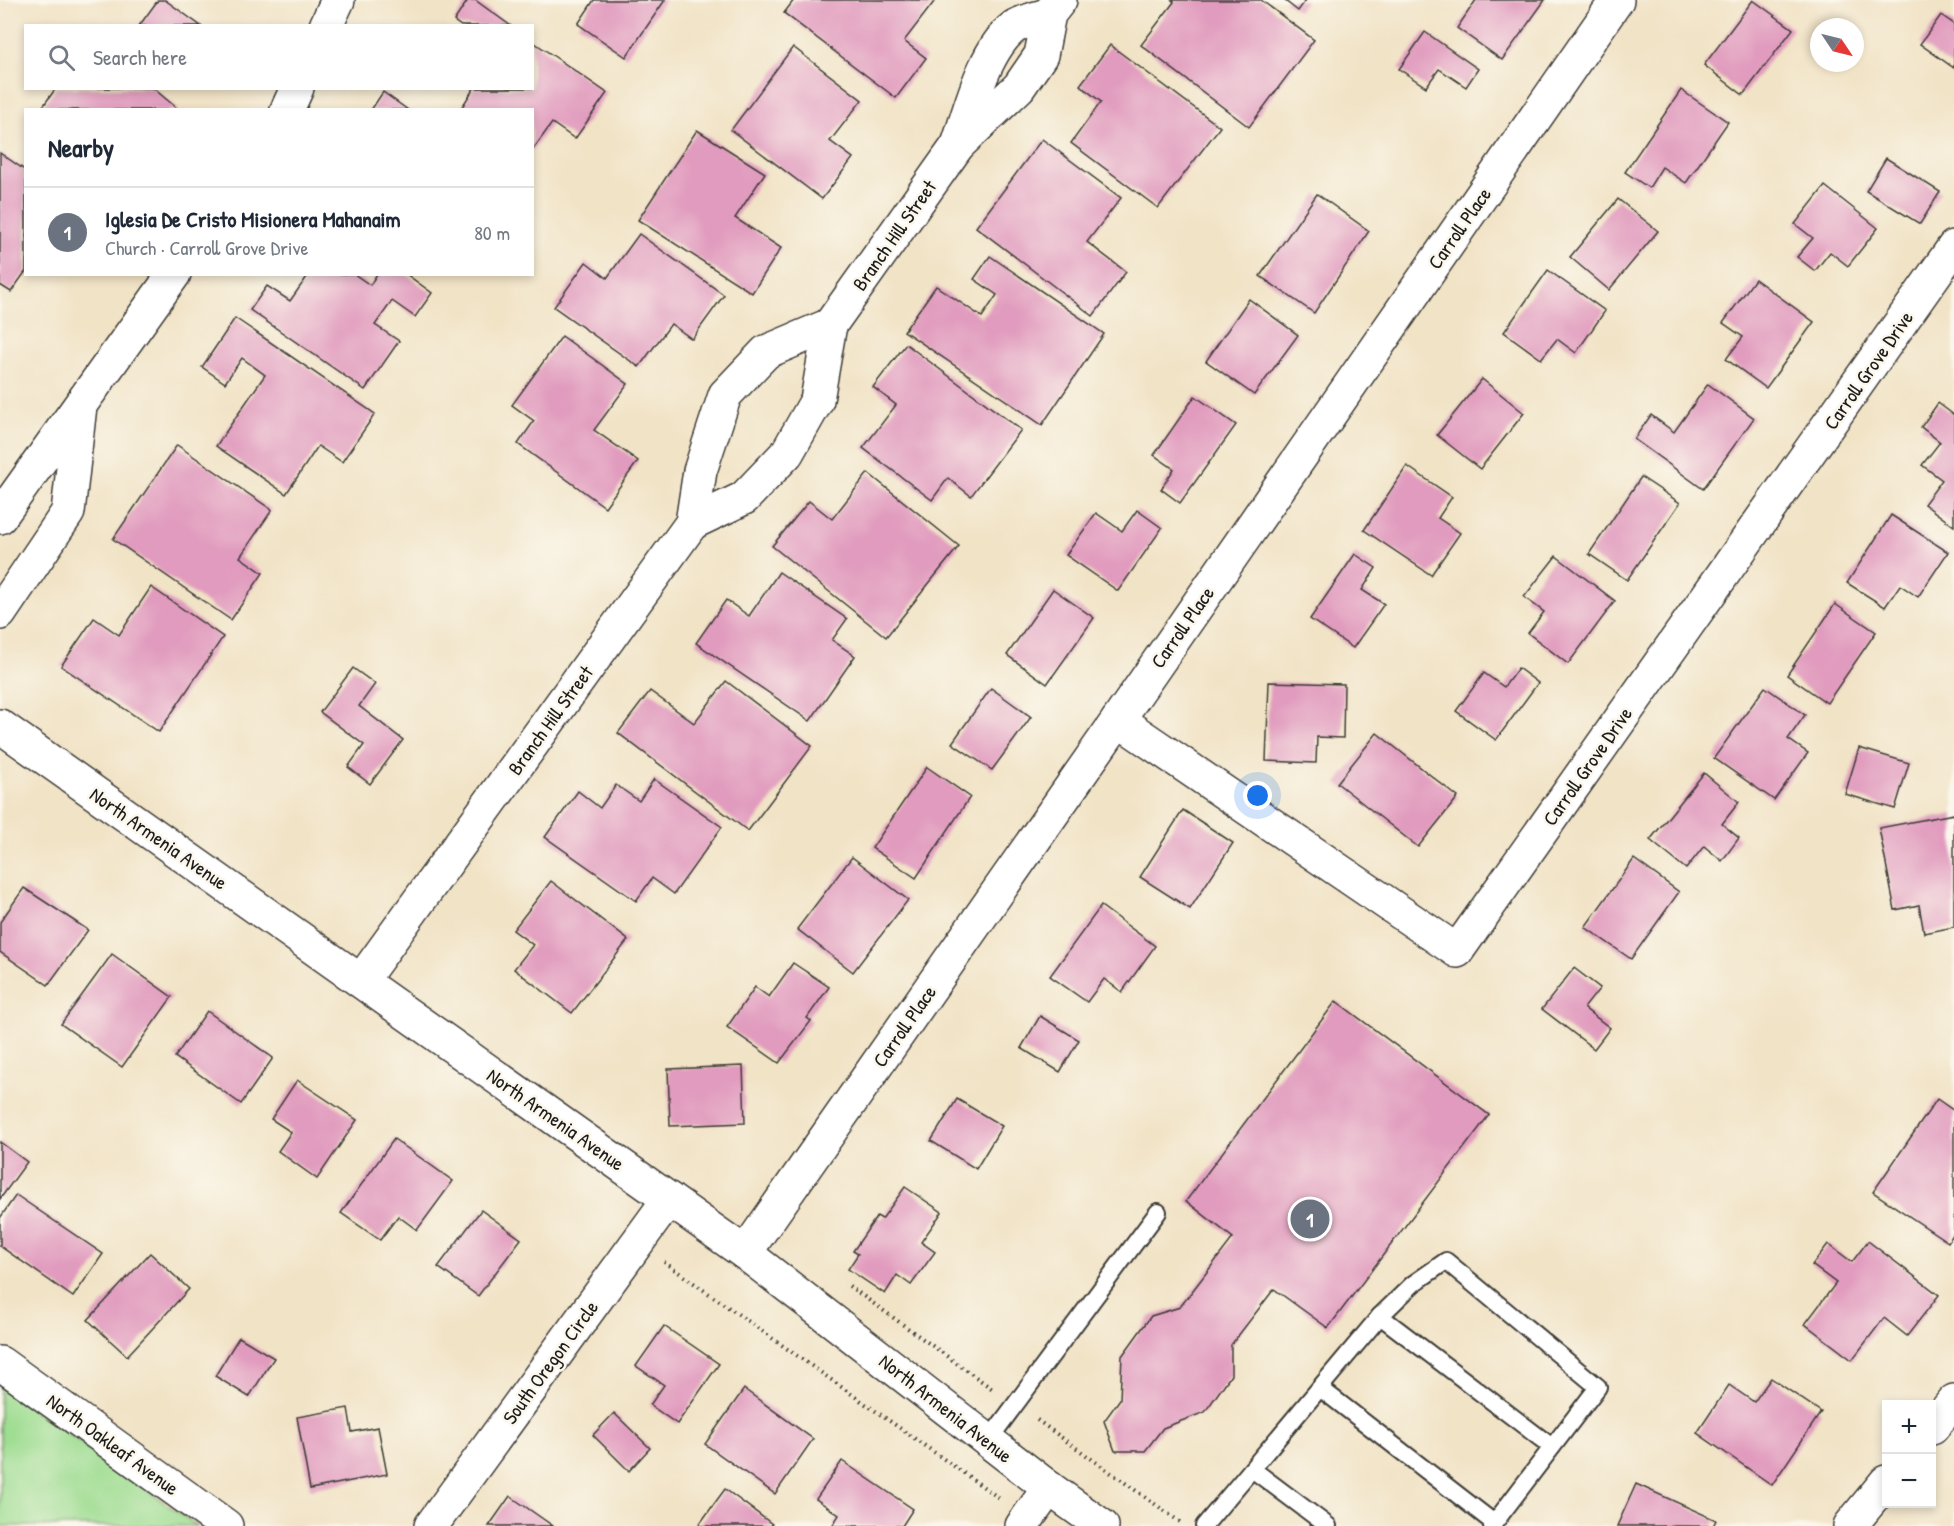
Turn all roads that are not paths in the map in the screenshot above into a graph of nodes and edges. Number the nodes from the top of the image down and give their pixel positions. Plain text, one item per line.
1 (338, 0) edge
2 (1617, 0) edge
3 (1055, 7) edge
4 (327, 24) edge
5 (296, 90) edge
6 (288, 108) edge
7 (1954, 247) edge
8 (173, 276) edge
9 (830, 325) junction
10 (80, 404) junction
11 (0, 516) edge
12 (692, 523) junction
13 (0, 613) edge
14 (1118, 720) junction
15 (0, 726) edge
16 (361, 981) junction
17 (669, 1198) junction
18 (1158, 1212) dead end
19 (745, 1253) junction
20 (1380, 1316) junction
21 (0, 1363) edge
22 (1320, 1388) junction
23 (1954, 1401) edge
24 (1936, 1423) edge
25 (988, 1441) junction
26 (1552, 1447) junction
27 (1252, 1469) junction
28 (1049, 1488) junction
29 (1882, 1488) edge
30 (1025, 1522) edge
31 (1493, 1525) edge
32 (226, 1526) edge
33 (431, 1526) edge
34 (1102, 1526) edge
35 (1204, 1526) edge
36 (1328, 1526) edge
37 (1850, 1526) edge

1 - 4 street
2 - 14 street, Carroll Place
3 - 9 street, Branch Hill Street
5 - 6 street
7 - 14 street, Carroll Grove Drive
8 - 10 street
9 - 12 street, Branch Hill Street
9 - 12 street, Branch Hill Street
10 - 11 street
10 - 13 street
12 - 16 street, Branch Hill Street
14 - 19 street, Carroll Place
15 - 16 street, North Armenia Avenue
16 - 17 street, North Armenia Avenue
17 - 19 street, North Armenia Avenue
17 - 33 street, South Oregon Circle
18 - 25 lane
19 - 25 street, North Armenia Avenue
20 - 22 lane
20 - 26 lane
20 - 26 lane
21 - 32 street, North Oakleaf Avenue
22 - 27 lane
22 - 31 lane
23 - 24 street
25 - 28 street, North Armenia Avenue
26 - 31 lane
27 - 35 lane
27 - 36 lane
28 - 30 street
28 - 34 street, North Armenia Avenue
29 - 37 street

